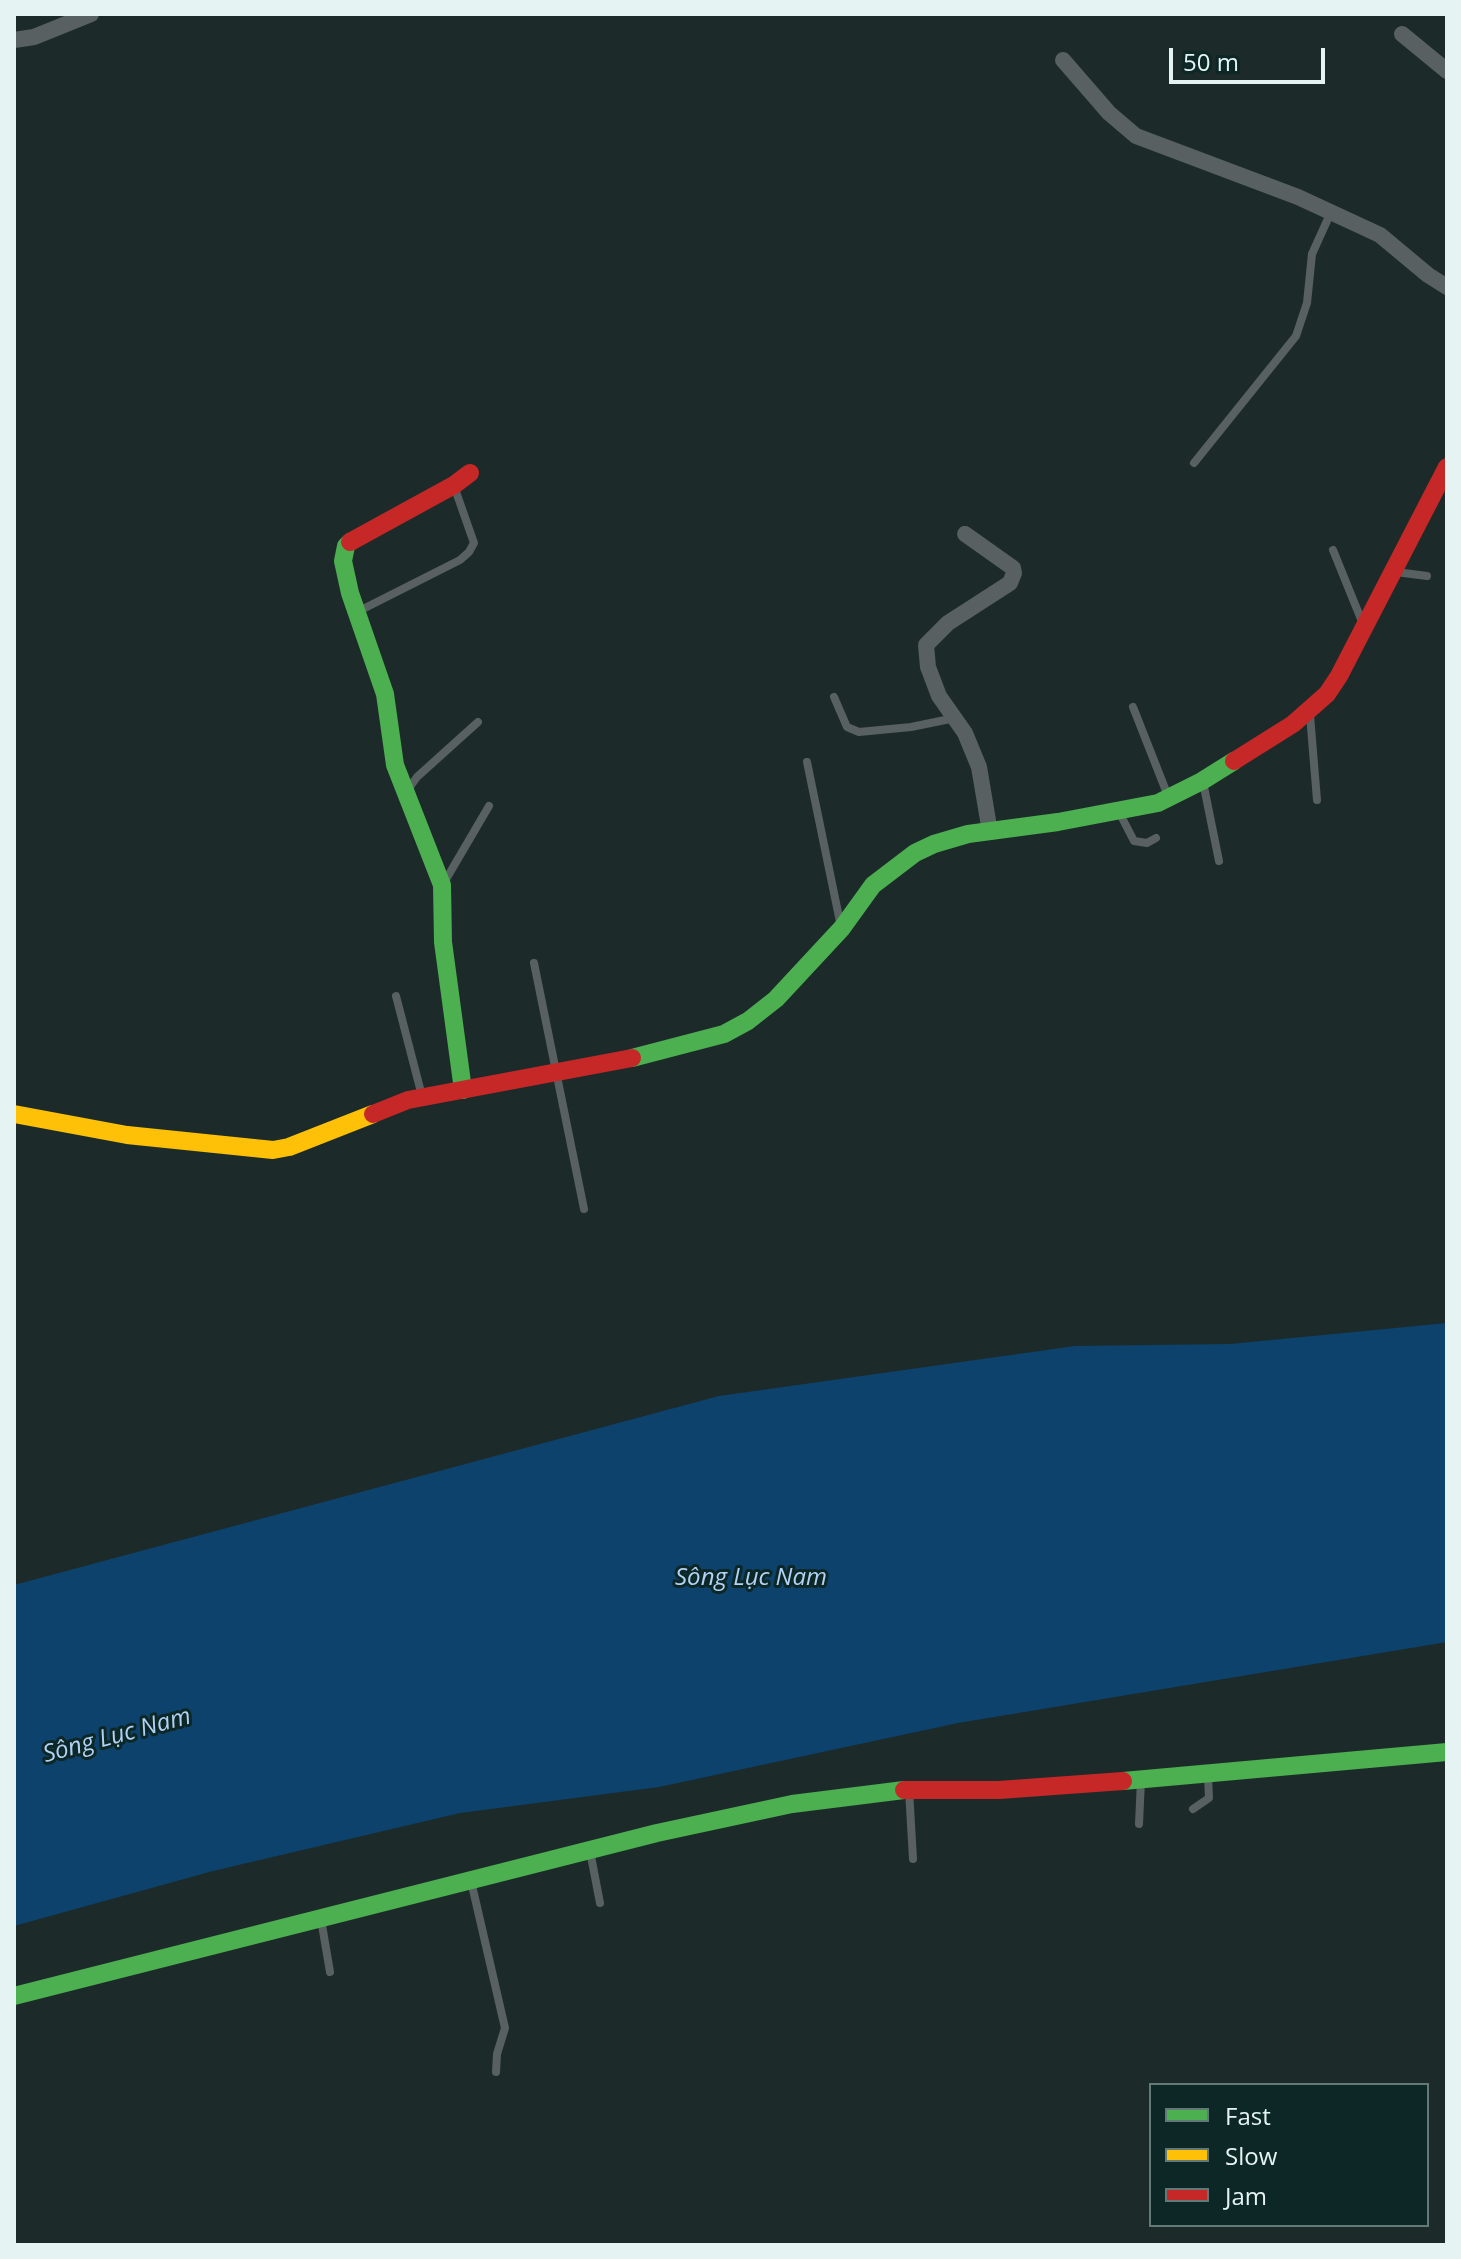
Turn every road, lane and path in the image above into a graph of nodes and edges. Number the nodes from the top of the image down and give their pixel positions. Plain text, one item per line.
1 (91, 14) edge
2 (1402, 34) dead end
3 (14, 40) edge
4 (1063, 60) dead end
5 (1447, 71) edge
6 (1331, 212) junction
7 (1447, 287) edge
8 (1194, 463) dead end
9 (1447, 468) edge
10 (470, 473) dead end
11 (454, 485) junction
12 (965, 534) dead end
13 (1333, 550) dead end
14 (1391, 572) junction
15 (1427, 576) dead end
16 (356, 612) junction
17 (1365, 628) junction
18 (834, 697) dead end
19 (1133, 707) dead end
20 (1309, 710) junction
21 (955, 718) junction
22 (478, 722) dead end
23 (807, 762) dead end
24 (1202, 781) junction
25 (406, 792) junction
26 (1168, 798) junction
27 (1317, 800) dead end
28 (489, 806) dead end
29 (1119, 812) junction
30 (990, 832) junction
31 (1156, 838) dead end
32 (1219, 861) dead end
33 (442, 885) junction
34 (842, 928) junction
35 (534, 963) dead end
36 (396, 996) dead end
37 (555, 1073) junction
38 (463, 1090) junction
39 (422, 1097) junction
40 (14, 1114) edge
41 (584, 1209) dead end
42 (1447, 1752) edge
43 (1208, 1774) junction
44 (1141, 1780) junction
45 (909, 1789) junction
46 (1193, 1809) dead end
47 (1139, 1824) dead end
48 (590, 1850) junction
49 (913, 1859) dead end
50 (471, 1881) junction
51 (600, 1903) dead end
52 (321, 1918) junction
53 (330, 1972) dead end
54 (14, 1996) edge
55 (496, 2072) dead end

1 - 3 street
2 - 5 street
4 - 6 street
6 - 7 street
6 - 8 lane
9 - 14 street
10 - 11 street
11 - 16 street
11 - 16 lane
12 - 21 street
13 - 17 lane
14 - 15 lane
14 - 17 street
16 - 25 street
17 - 20 street
18 - 21 lane
19 - 26 lane
20 - 24 street
20 - 27 lane
21 - 30 street
22 - 25 lane
23 - 34 lane
24 - 26 street
24 - 32 lane
25 - 33 street
26 - 29 street
28 - 33 lane
29 - 30 street
29 - 31 lane
30 - 34 street
33 - 38 street
34 - 37 street
35 - 37 lane
36 - 39 lane
37 - 38 street
37 - 41 lane
38 - 39 street
39 - 40 street
42 - 43 street
43 - 44 street
43 - 46 lane
44 - 45 street
44 - 47 lane
45 - 48 street
45 - 49 lane
48 - 50 street
48 - 51 lane
50 - 52 street
50 - 55 lane
52 - 53 lane
52 - 54 street

